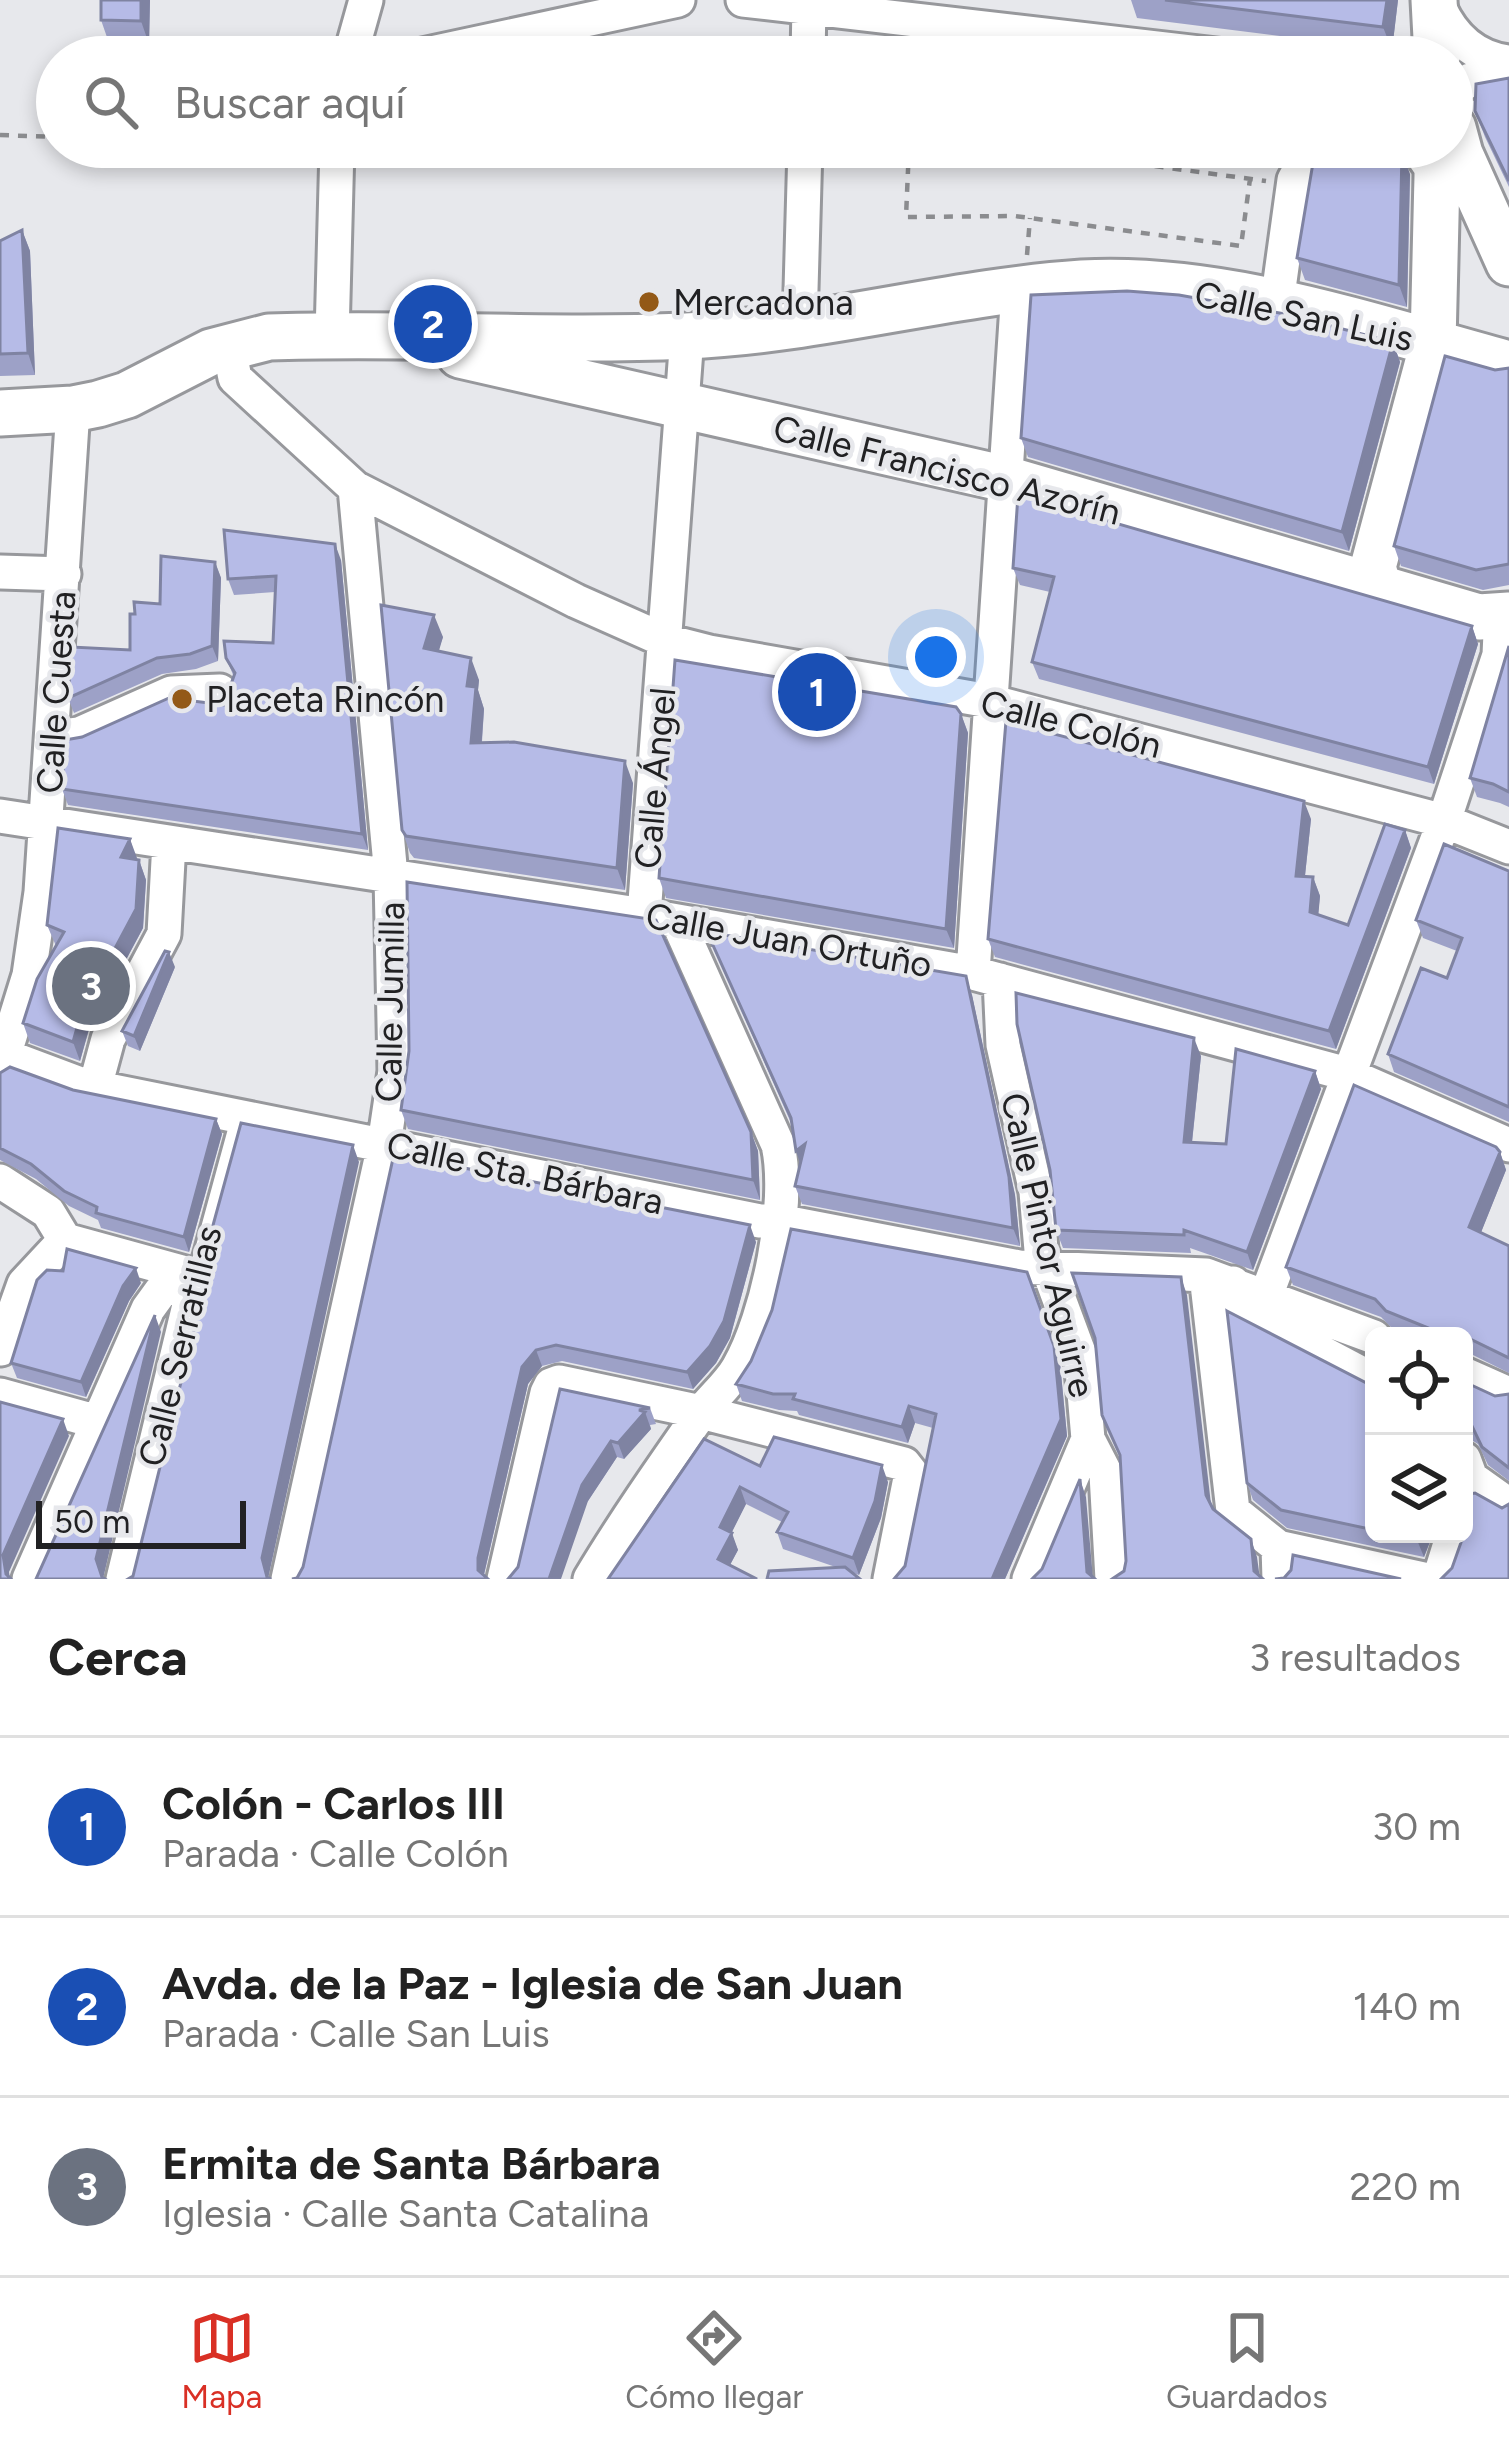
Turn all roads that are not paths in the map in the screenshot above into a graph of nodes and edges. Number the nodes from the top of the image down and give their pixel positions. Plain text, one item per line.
1 (366, 0) edge
2 (569, 0) edge
3 (678, 0) edge
4 (743, 0) edge
5 (642, 2) edge
6 (809, 5) junction
7 (1432, 27) edge
8 (356, 36) edge
9 (500, 36) edge
10 (808, 36) edge
11 (1062, 36) edge
12 (1458, 36) edge
13 (1473, 49) edge
14 (1509, 66) edge
15 (1473, 79) edge
16 (336, 168) edge
17 (804, 168) edge
18 (1301, 168) edge
19 (1437, 168) edge
20 (1466, 168) edge
21 (1509, 263) edge
22 (1022, 280) junction
23 (1277, 303) junction
24 (800, 325) junction
25 (332, 336) junction
26 (687, 336) junction
27 (381, 338) junction
28 (237, 343) junction
29 (1433, 343) junction
30 (1509, 364) edge
31 (161, 379) junction
32 (255, 398) junction
33 (682, 405) junction
34 (74, 409) junction
35 (0, 413) edge
36 (1006, 479) junction
37 (356, 488) junction
38 (0, 572) edge
39 (64, 574) junction
40 (1379, 588) junction
41 (1503, 633) edge
42 (666, 640) junction
43 (220, 691) dead end
44 (989, 701) junction
45 (54, 737) junction
46 (0, 816) edge
47 (1444, 821) junction
48 (47, 823) junction
49 (169, 842) junction
50 (1509, 847) edge
51 (392, 876) junction
52 (644, 915) junction
53 (678, 922) junction
54 (987, 976) junction
55 (15, 978) edge
56 (2, 1062) edge
57 (1347, 1074) junction
58 (95, 1087) junction
59 (241, 1114) junction
60 (1509, 1144) edge
61 (384, 1145) junction
62 (0, 1181) edge
63 (779, 1221) junction
64 (65, 1240) junction
65 (1051, 1268) junction
66 (196, 1276) junction
67 (1220, 1279) junction
68 (1265, 1295) junction
69 (0, 1331) edge
70 (1365, 1334) edge
71 (0, 1350) edge
72 (1365, 1375) edge
73 (1473, 1378) edge
74 (1509, 1394) edge
75 (0, 1395) edge
76 (701, 1412) junction
77 (98, 1422) junction
78 (1088, 1439) junction
79 (1473, 1483) edge
80 (1509, 1505) edge
81 (1450, 1543) edge
82 (1279, 1563) edge
83 (28, 1579) edge
84 (123, 1579) edge
85 (288, 1579) edge
86 (504, 1579) edge
87 (590, 1579) edge
88 (890, 1579) edge
89 (1029, 1579) edge
90 (1112, 1579) edge
91 (1424, 1579) edge
92 (1439, 1579) edge

1 - 8 street
2 - 5 street
3 - 5 street
4 - 6 street
5 - 9 street
6 - 10 street
6 - 11 street
7 - 12 street
13 - 14 street
14 - 15 street
16 - 25 street
17 - 24 street
18 - 23 street
19 - 29 main road
20 - 21 main road
22 - 23 main road, Calle San Luis
22 - 24 main road, Calle San Luis
22 - 36 street, Calle Pintor Aguirre
23 - 29 main road, Calle San Luis
24 - 26 main road, Calle San Luis
25 - 27 main road
25 - 28 main road
26 - 27 main road, Calle San Luis
26 - 33 street, Calle Ángel
27 - 33 main road, Calle Francisco Azorín
28 - 31 main road
28 - 32 street, Calle Colón
29 - 30 main road, Calle San Luis
29 - 40 main road
31 - 32 street
31 - 34 main road
32 - 37 street, Calle Colón
33 - 36 main road, Calle Francisco Azorín
33 - 42 street, Calle Ángel
34 - 35 main road
34 - 39 street, Calle Cuesta
36 - 40 main road, Calle Francisco Azorín
36 - 44 street, Calle Pintor Aguirre
37 - 42 street, Calle Colón
37 - 51 street, Calle Jumilla
38 - 39 street
39 - 45 street, Calle Cuesta
40 - 41 main road, Calle Francisco Azorín
41 - 47 street
42 - 44 street, Calle Colón
42 - 52 street, Calle Ángel
43 - 45 street
44 - 47 street, Calle Colón
44 - 54 street, Calle Pintor Aguirre
45 - 48 street, Calle Cuesta
46 - 48 street, Calle Juan Ortuño
47 - 50 street, Calle Colón
47 - 57 street
48 - 49 street, Calle Juan Ortuño
48 - 55 street, Calle Cuesta
49 - 51 street, Calle Juan Ortuño
49 - 58 street
51 - 52 street, Calle Juan Ortuño
51 - 61 street, Calle Jumilla
52 - 53 street, Calle Juan Ortuño
53 - 54 street, Calle Juan Ortuño
53 - 63 street
54 - 57 street, Calle Juan Ortuño
54 - 65 street, Calle Pintor Aguirre
55 - 56 street, Calle Cuesta
56 - 58 street, Calle Sta. Bárbara
57 - 60 street, Calle Juan Ortuño
57 - 68 street
58 - 59 street, Calle Sta. Bárbara
59 - 61 street, Calle Sta. Bárbara
59 - 66 lane, Calle Serratillas
61 - 63 street, Calle Sta. Bárbara
61 - 85 street, Calle Jumilla
62 - 64 street
63 - 65 street, Calle Sta. Bárbara
63 - 76 street
64 - 66 street
64 - 71 street
65 - 67 street, Calle Sta. Bárbara
65 - 78 street, Calle Pintor Aguirre
66 - 77 street
66 - 84 street, Calle Serratillas
67 - 68 street, Calle Sta. Bárbara
67 - 72 street
67 - 82 street
68 - 70 street, Calle Sta. Bárbara
69 - 71 street
73 - 74 street
75 - 77 street
76 - 86 street
76 - 87 street
76 - 88 street
77 - 83 street
78 - 89 street
78 - 90 street, Calle Pintor Aguirre
79 - 80 street
81 - 92 street
82 - 91 street

